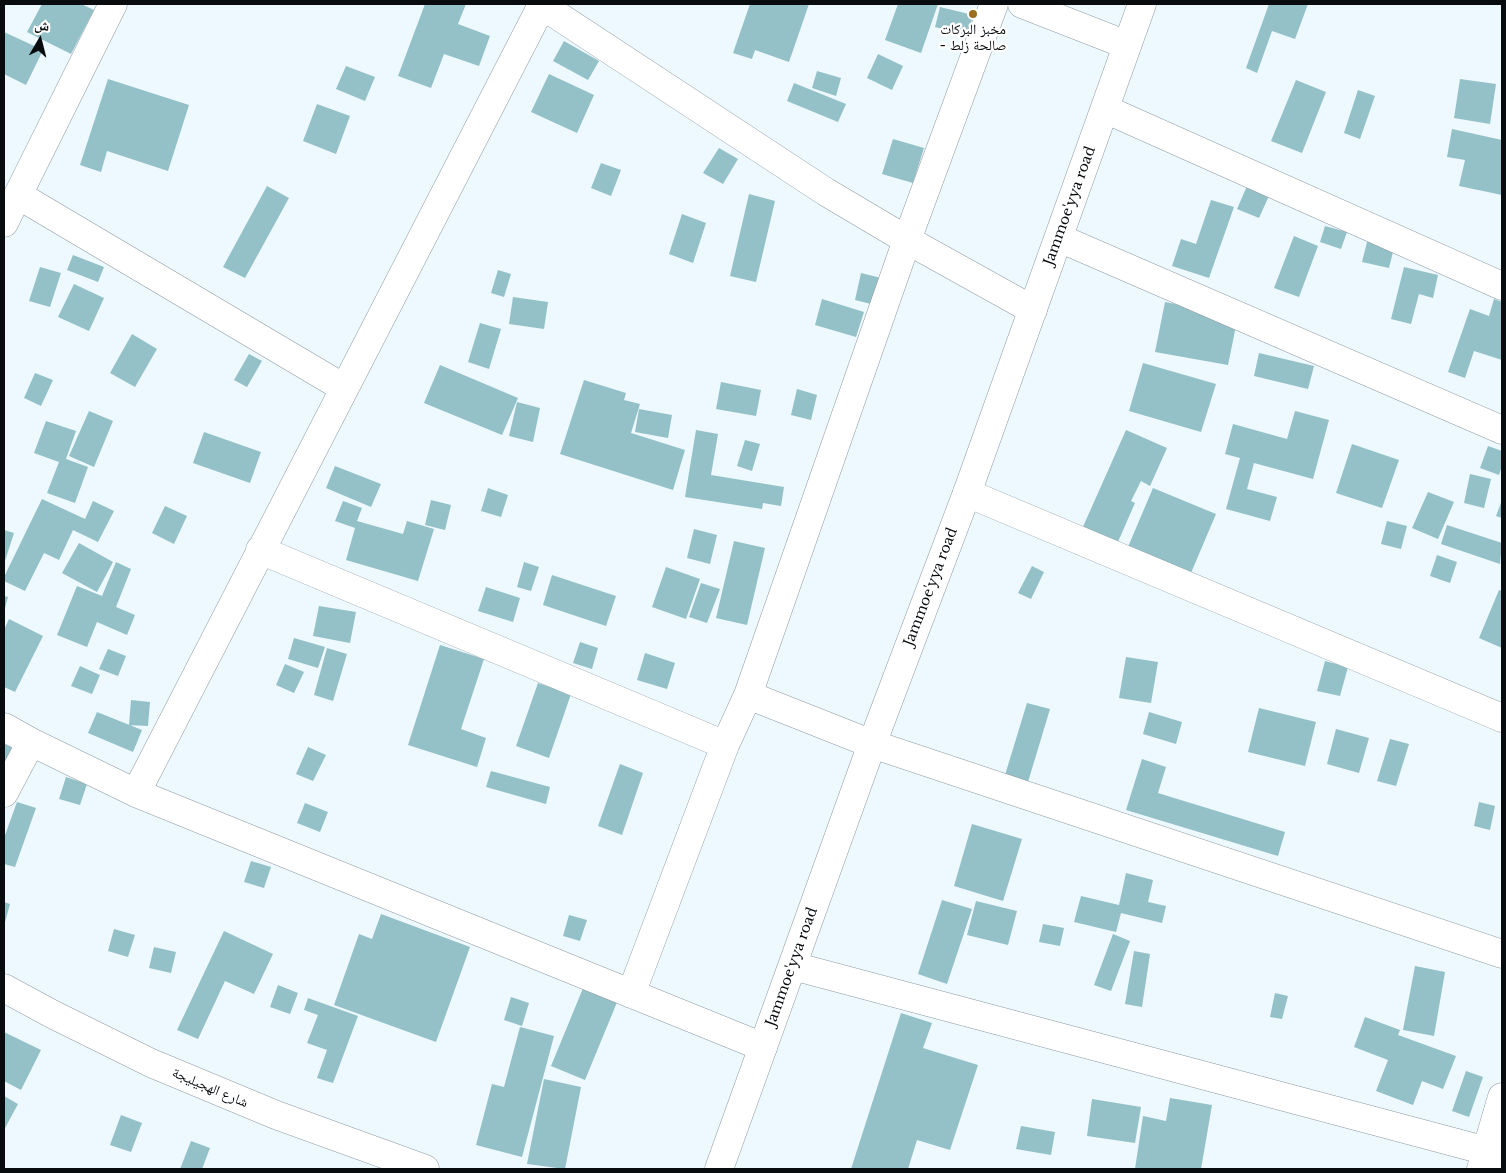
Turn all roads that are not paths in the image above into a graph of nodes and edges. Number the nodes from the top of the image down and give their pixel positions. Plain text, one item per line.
1 (113, 4) edge
2 (541, 4) edge
3 (994, 4) edge
4 (1022, 4) edge
5 (1142, 4) edge
6 (1127, 45) junction
7 (1105, 109) junction
8 (18, 194) junction
9 (4, 224) edge
10 (1058, 238) junction
11 (906, 240) junction
12 (1502, 286) edge
13 (1032, 310) junction
14 (344, 388) junction
15 (1502, 430) edge
16 (967, 492) junction
17 (260, 550) junction
18 (748, 695) junction
19 (1502, 718) edge
20 (4, 727) edge
21 (31, 742) junction
22 (872, 744) junction
23 (725, 745) junction
24 (136, 793) junction
25 (4, 794) edge
26 (1502, 954) edge
27 (793, 966) junction
28 (4, 988) edge
29 (632, 994) junction
30 (763, 1047) junction
31 (1502, 1097) edge
32 (1490, 1158) edge
33 (425, 1169) edge
34 (719, 1169) edge

1 - 8 street
2 - 11 street
2 - 14 street
3 - 11 street
4 - 6 street
5 - 6 street, Jammoe'yya road
6 - 7 street, Jammoe'yya road
7 - 10 street, Jammoe'yya road
7 - 12 street
8 - 9 street
8 - 14 street
10 - 13 street, Jammoe'yya road
10 - 15 street
11 - 13 street
11 - 18 street
13 - 16 street, Jammoe'yya road
14 - 17 street
16 - 19 street
16 - 22 street, Jammoe'yya road
17 - 23 street
17 - 24 street
18 - 22 street
18 - 23 street
20 - 21 street
21 - 24 street
21 - 25 street
22 - 26 street
22 - 27 street, Jammoe'yya road
23 - 29 street
24 - 29 street
27 - 30 street, Jammoe'yya road
27 - 32 street
28 - 33 street, شارع الهجيليجة
29 - 30 street
30 - 34 street, Jammoe'yya road
31 - 32 street

